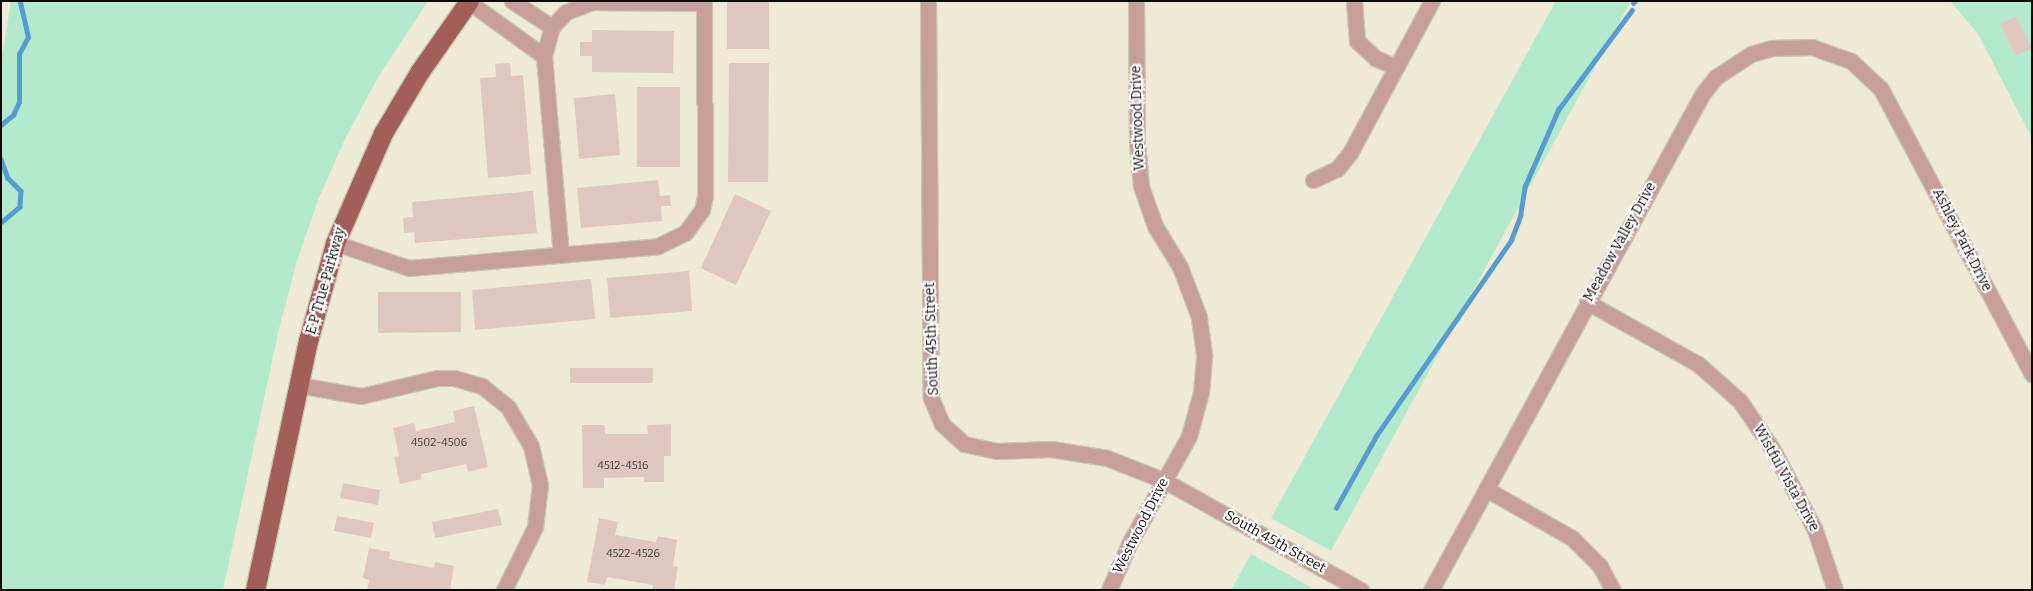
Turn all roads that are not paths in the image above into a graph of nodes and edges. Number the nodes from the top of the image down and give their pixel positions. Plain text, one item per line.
1 (469, 1) edge
2 (512, 1) edge
3 (928, 1) edge
4 (1136, 1) edge
5 (1354, 1) edge
6 (1432, 1) edge
7 (704, 2) edge
8 (552, 27) junction
9 (544, 56) junction
10 (1396, 68) junction
11 (1892, 105) joint
12 (1312, 180) dead end
13 (335, 243) junction
14 (561, 255) junction
15 (1587, 302) junction
16 (2032, 374) edge
17 (298, 385) junction
18 (1163, 480) junction
19 (1486, 489) junction
20 (255, 590) edge
21 (504, 590) edge
22 (1110, 590) edge
23 (1361, 590) edge
24 (1430, 590) edge
25 (1613, 590) edge
26 (1834, 590) edge

1 - 9 street
1 - 13 main road, E P True Parkway
2 - 8 street
3 - 18 street, South 45th Street
4 - 18 street, Westwood Drive
5 - 10 street
6 - 10 street
7 - 8 street
7 - 14 street
8 - 9 street
9 - 14 street
10 - 12 street
11 - 15 street, Meadow Valley Drive
11 - 16 street, Ashley Park Drive
13 - 14 street
13 - 17 main road, E P True Parkway
15 - 19 street, Meadow Valley Drive
15 - 26 street, Wistful Vista Drive
17 - 20 main road, E P True Parkway
17 - 21 street
18 - 22 street, Westwood Drive
18 - 23 street, South 45th Street
19 - 24 street, Meadow Valley Drive
19 - 25 street

